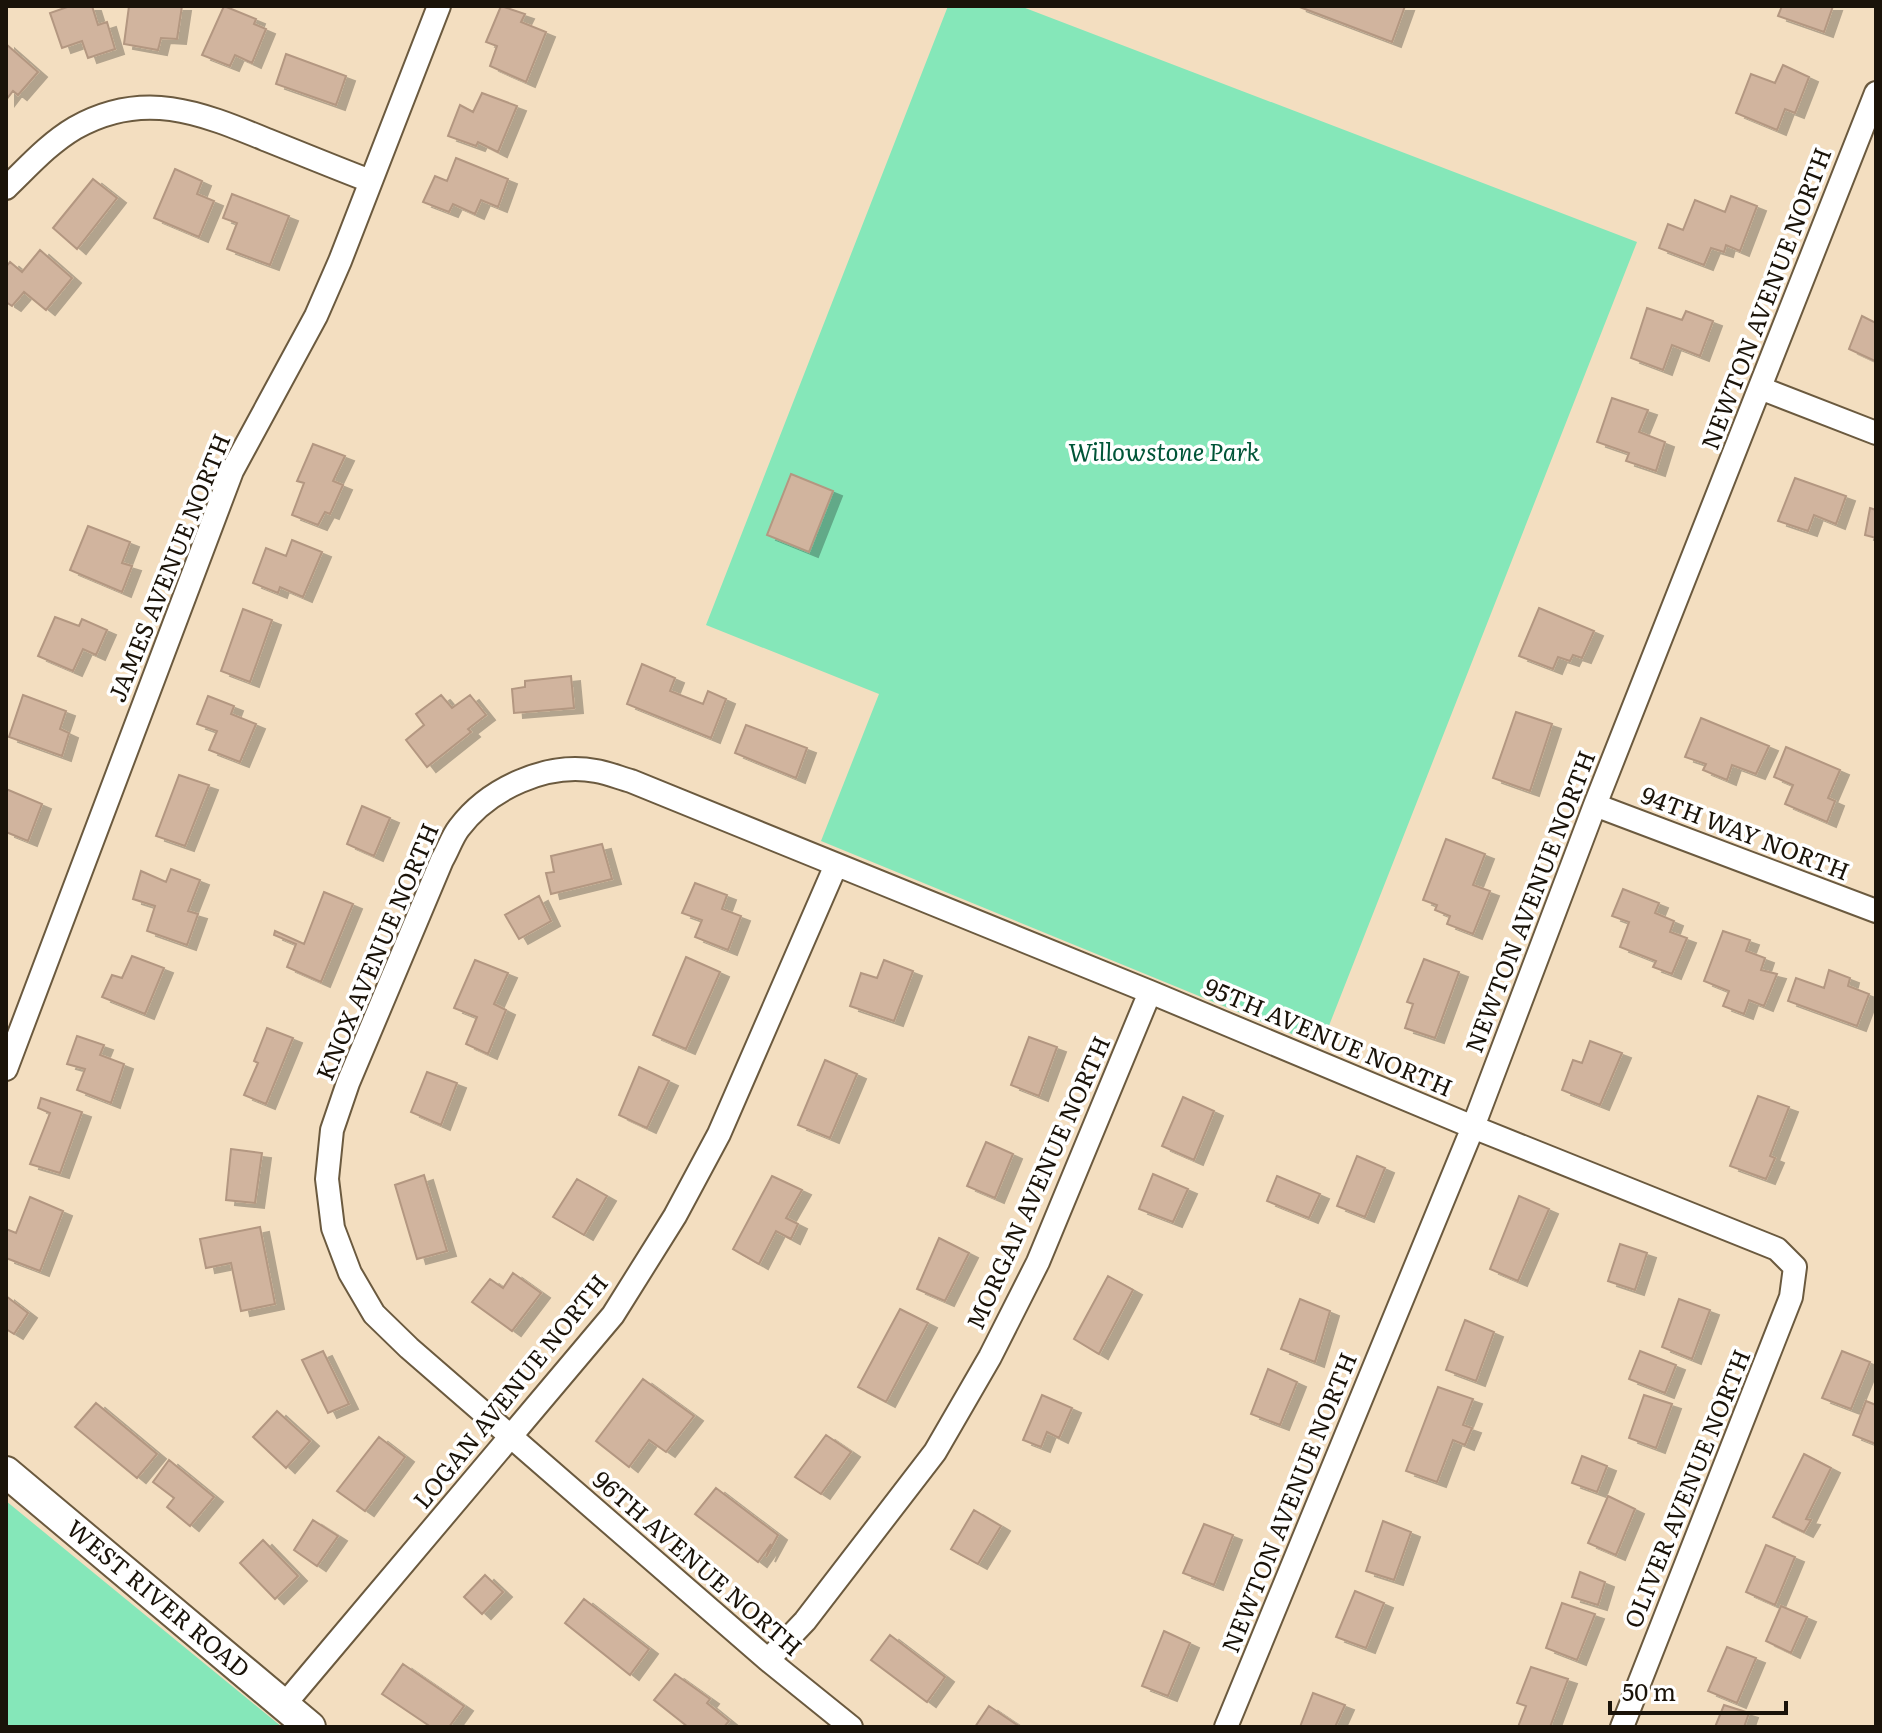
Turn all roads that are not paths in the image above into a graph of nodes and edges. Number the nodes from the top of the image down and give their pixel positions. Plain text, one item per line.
1 (439, 6) edge
2 (1876, 93) edge
3 (370, 181) junction
4 (6, 188) edge
5 (1760, 388) junction
6 (1876, 433) edge
7 (1595, 805) junction
8 (836, 865) junction
9 (1876, 911) edge
10 (1150, 992) junction
11 (6, 1069) edge
12 (1473, 1127) junction
13 (1795, 1267) joint
14 (510, 1438) junction
15 (6, 1472) edge
16 (768, 1660) junction
17 (284, 1705) junction
18 (310, 1727) edge
19 (851, 1727) edge
20 (1226, 1727) edge
21 (1622, 1727) edge

1 - 3 street, JAMES AVENUE NORTH
2 - 5 street, NEWTON AVENUE NORTH
3 - 4 street
3 - 11 street, JAMES AVENUE NORTH
5 - 6 street
5 - 7 street, NEWTON AVENUE NORTH
7 - 9 street, 94TH WAY NORTH
7 - 12 street, NEWTON AVENUE NORTH
8 - 10 street, 95TH AVENUE NORTH
8 - 14 street, LOGAN AVENUE NORTH
8 - 14 street, KNOX AVENUE NORTH
10 - 12 street, 95TH AVENUE NORTH
10 - 16 street, MORGAN AVENUE NORTH
12 - 13 street, 95TH AVENUE NORTH
12 - 20 street, NEWTON AVENUE NORTH
13 - 21 street, OLIVER AVENUE NORTH
14 - 16 street, 96TH AVENUE NORTH
14 - 17 street, LOGAN AVENUE NORTH
15 - 17 street, WEST RIVER ROAD
16 - 19 street, 96TH AVENUE NORTH
17 - 18 street, WEST RIVER ROAD

